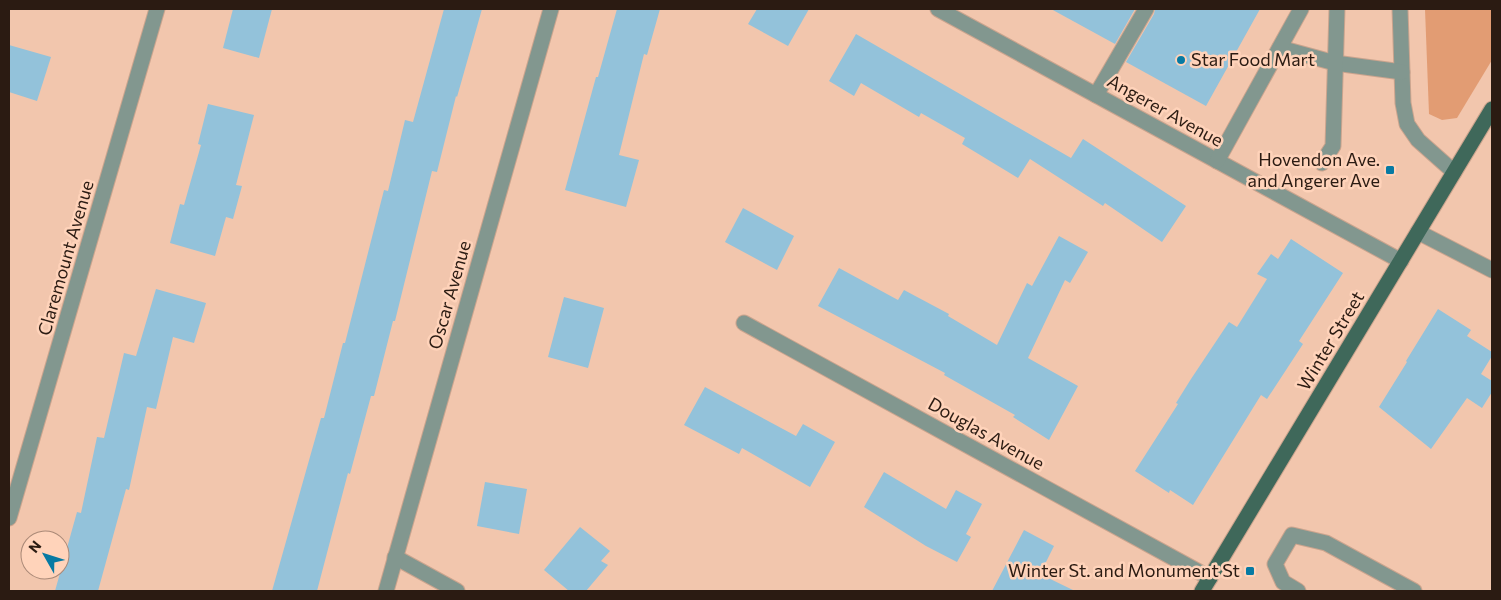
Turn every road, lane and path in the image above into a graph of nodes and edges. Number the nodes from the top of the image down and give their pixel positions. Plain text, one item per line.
1 (157, 9) edge
2 (551, 9) edge
3 (938, 9) edge
4 (1146, 9) edge
5 (1300, 9) edge
6 (1337, 9) edge
7 (1400, 9) edge
8 (1280, 48) junction
9 (1335, 63) junction
10 (1402, 72) junction
11 (1096, 95) junction
12 (1492, 109) edge
13 (1217, 161) junction
14 (1322, 163) dead end
15 (1454, 172) junction
16 (1418, 232) junction
17 (1401, 261) junction
18 (1492, 270) edge
19 (744, 323) dead end
20 (9, 518) edge
21 (395, 557) junction
22 (1210, 578) junction
23 (386, 591) edge
24 (457, 591) edge
25 (1202, 591) edge
26 (1298, 591) edge
27 (1414, 591) edge

1 - 20 street, Claremount Avenue
2 - 21 street, Oscar Avenue
3 - 11 street, Angerer Avenue
4 - 11 street
5 - 8 street
6 - 9 street
7 - 10 street
8 - 9 street
8 - 13 street
9 - 10 street
9 - 14 street
10 - 15 street
11 - 13 street, Angerer Avenue
12 - 15 main road, Winter Street
13 - 17 street, Angerer Avenue
15 - 16 main road, Winter Street
16 - 17 main road, Winter Street
16 - 18 street
17 - 22 main road, Winter Street
19 - 22 street, Douglas Avenue
21 - 23 street, Oscar Avenue
21 - 24 street
22 - 25 main road, Winter Street
26 - 27 street

